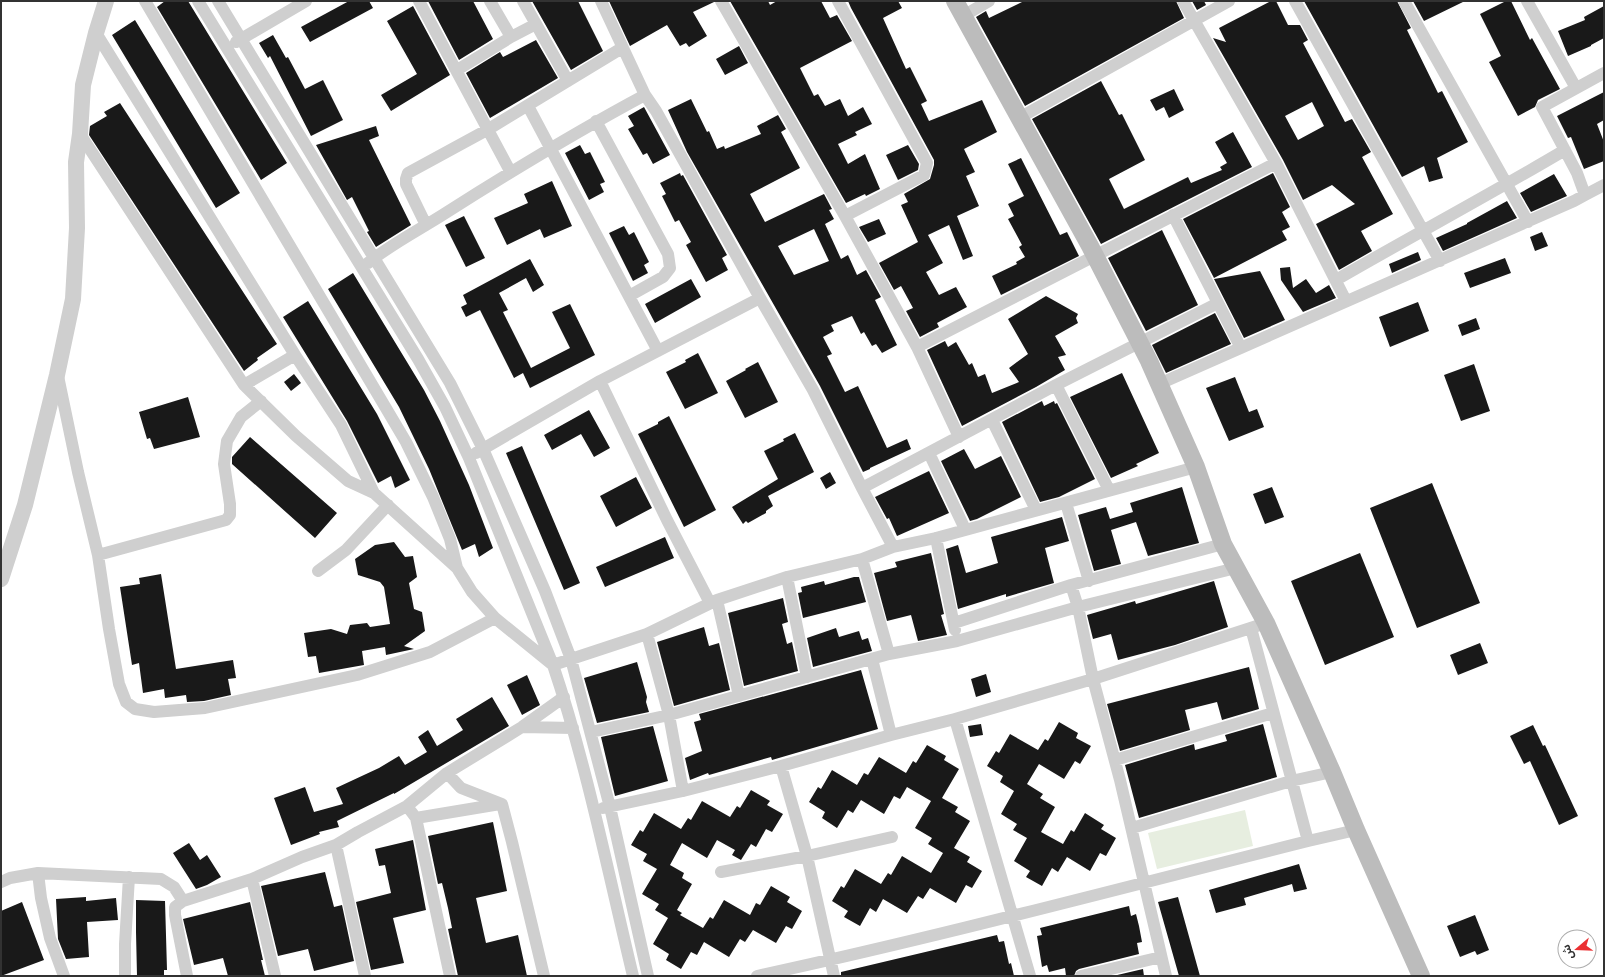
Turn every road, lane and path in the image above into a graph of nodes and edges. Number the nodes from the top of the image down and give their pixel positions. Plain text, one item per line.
1 (106, 1) edge
2 (145, 1) edge
3 (198, 1) edge
4 (218, 1) edge
5 (306, 1) edge
6 (419, 1) edge
7 (490, 1) edge
8 (523, 1) edge
9 (601, 1) edge
10 (721, 1) edge
11 (838, 1) edge
12 (990, 1) edge
13 (1183, 1) edge
14 (1229, 1) edge
15 (1294, 1) edge
16 (1404, 1) edge
17 (1527, 1) edge
18 (959, 8) edge
19 (1194, 20) junction
20 (536, 24) junction
21 (96, 32) junction
22 (511, 37) junction
23 (242, 40) junction
24 (226, 46) junction
25 (622, 48) junction
26 (457, 70) junction
27 (1604, 73) edge
28 (568, 81) junction
29 (1576, 88) junction
30 (645, 95) junction
31 (528, 106) junction
32 (1019, 118) junction
33 (596, 121) junction
34 (487, 130) junction
35 (80, 134) junction
36 (550, 150) junction
37 (1565, 150) junction
38 (1276, 163) junction
39 (510, 171) junction
40 (1507, 184) junction
41 (1604, 185) edge
42 (1585, 195) junction
43 (1173, 215) junction
44 (845, 216) junction
45 (1528, 222) junction
46 (426, 225) junction
47 (1422, 230) junction
48 (1094, 255) junction
49 (374, 258) junction
50 (1440, 261) junction
51 (362, 268) junction
52 (1336, 280) junction
53 (629, 296) junction
54 (760, 298) junction
55 (1346, 301) junction
56 (1218, 303) junction
57 (1140, 343) junction
58 (917, 346) junction
59 (1241, 348) junction
60 (658, 351) junction
61 (295, 354) junction
62 (58, 375) junction
63 (600, 381) junction
64 (1159, 384) junction
65 (244, 385) junction
66 (1056, 385) junction
67 (261, 401) junction
68 (992, 420) junction
69 (959, 438) junction
70 (483, 448) junction
71 (929, 453) junction
72 (469, 458) junction
73 (1196, 467) junction
74 (862, 488) junction
75 (1109, 490) junction
76 (374, 493) junction
77 (1066, 503) junction
78 (388, 505) junction
79 (1036, 510) junction
80 (965, 529) junction
81 (936, 538) junction
82 (1223, 544) junction
83 (893, 547) junction
84 (98, 555) junction
85 (862, 559) junction
86 (457, 568) junction
87 (1236, 568) junction
88 (318, 571) dead end
89 (787, 577) junction
90 (1, 580) edge
91 (1089, 581) junction
92 (1072, 584) junction
93 (714, 602) junction
94 (1078, 607) junction
95 (495, 618) junction
96 (954, 623) junction
97 (1258, 626) junction
98 (647, 634) junction
99 (958, 641) junction
100 (889, 654) junction
101 (872, 659) junction
102 (571, 660) junction
103 (553, 664) junction
104 (807, 677) junction
105 (1092, 679) junction
106 (739, 696) junction
107 (564, 698) junction
108 (1273, 713) junction
109 (669, 715) junction
110 (955, 719) junction
111 (522, 727) junction
112 (573, 728) junction
113 (591, 732) junction
114 (891, 735) junction
115 (1115, 760) junction
116 (781, 766) junction
117 (447, 772) junction
118 (1332, 772) junction
119 (1291, 782) junction
120 (683, 791) junction
121 (502, 804) junction
122 (407, 806) junction
123 (610, 807) junction
124 (593, 810) junction
125 (416, 818) junction
126 (1132, 828) junction
127 (1356, 830) junction
128 (892, 837) dead end
129 (1308, 841) junction
130 (336, 845) junction
131 (807, 856) junction
132 (722, 872) dead end
133 (38, 873) junction
134 (129, 877) junction
135 (252, 879) junction
136 (1, 882) edge
137 (1144, 882) junction
138 (183, 901) junction
139 (1012, 916) junction
140 (1162, 957) junction
141 (831, 960) junction
142 (64, 976) edge
143 (125, 976) edge
144 (187, 976) edge
145 (275, 976) edge
146 (365, 976) edge
147 (450, 976) edge
148 (544, 976) edge
149 (633, 976) edge
150 (648, 976) edge
151 (757, 976) edge
152 (834, 976) edge
153 (1030, 976) edge
154 (1081, 976) edge
155 (1166, 976) edge
156 (1420, 976) edge

1 - 21 street
2 - 86 street
3 - 24 street
4 - 23 street
5 - 23 street
6 - 26 street
7 - 22 street
8 - 20 street
9 - 25 street
10 - 44 street
11 - 44 street
12 - 18 street
13 - 19 street
14 - 19 street
15 - 47 street
16 - 40 street
17 - 29 street
18 - 32 main road
19 - 32 street
19 - 38 street
20 - 22 street
20 - 28 street
21 - 35 street
21 - 61 street
22 - 26 street
23 - 24 street
23 - 49 street
24 - 51 street
25 - 28 street
25 - 30 street
26 - 34 street
27 - 29 street
28 - 31 street
29 - 37 street
30 - 33 street
30 - 54 street
31 - 34 street
31 - 36 street
32 - 48 main road
33 - 36 street
33 - 53 street
34 - 39 street
34 - 46 street
35 - 62 street
35 - 65 street
36 - 39 street
36 - 53 street
37 - 40 street
37 - 42 street
38 - 43 street
38 - 52 street
39 - 46 street
40 - 45 street
40 - 47 street
41 - 42 street
42 - 45 street
43 - 48 street
43 - 56 street
44 - 58 street
45 - 50 street
46 - 49 street
47 - 50 street
47 - 52 street
48 - 57 main road
48 - 58 street
49 - 51 street
49 - 70 street
50 - 55 street
51 - 72 street
52 - 55 street
53 - 60 street
54 - 60 street
54 - 74 street
55 - 59 street
56 - 57 street
56 - 59 street
57 - 64 main road
57 - 66 street
58 - 69 street
59 - 64 street
60 - 63 street
61 - 65 street
61 - 76 street
62 - 84 street
62 - 90 street
63 - 70 street
63 - 93 street
64 - 73 main road
65 - 67 street
66 - 68 street
66 - 75 street
67 - 76 street
67 - 84 street
68 - 69 street
68 - 79 street
69 - 71 street
70 - 72 street
70 - 102 street
71 - 74 street
71 - 80 street
72 - 103 street
73 - 75 street
73 - 82 main road
74 - 83 street
75 - 77 street
76 - 78 street
77 - 79 street
77 - 91 street
78 - 86 street
78 - 88 street
79 - 80 street
80 - 81 street
81 - 83 street
81 - 96 street
82 - 87 main road
82 - 91 street
83 - 85 street
84 - 95 street
85 - 89 street
85 - 100 street
86 - 95 street
87 - 94 street
87 - 97 main road
89 - 93 street
89 - 104 street
91 - 92 street
92 - 94 street
92 - 96 street
93 - 98 street
93 - 106 street
94 - 99 street
94 - 105 street
95 - 103 street
96 - 99 street
97 - 105 street
97 - 108 street
97 - 118 main road
98 - 102 street
98 - 109 street
99 - 100 street
100 - 101 street
101 - 104 street
101 - 114 street
102 - 103 street
102 - 113 street
103 - 107 street
104 - 106 street
105 - 110 street
105 - 115 street
106 - 109 street
107 - 111 street
107 - 112 street
108 - 115 street
108 - 119 street
109 - 113 street
109 - 120 street
110 - 114 street
110 - 139 street
111 - 112 street
111 - 117 street
112 - 124 street
113 - 123 street
114 - 116 street
115 - 126 street
116 - 120 street
116 - 131 street
117 - 121 street
117 - 122 street
118 - 119 street
118 - 127 main road
119 - 126 street
119 - 129 street
120 - 123 street
121 - 125 street
121 - 148 street
122 - 125 street
122 - 130 street
123 - 124 street
123 - 150 street
124 - 149 street
125 - 147 street
126 - 137 street
127 - 129 street
127 - 156 main road
128 - 131 street
129 - 137 street
130 - 135 street
130 - 146 street
131 - 132 street
131 - 141 street
133 - 134 street
133 - 136 street
133 - 142 street
134 - 138 street
134 - 143 street
135 - 138 street
135 - 145 street
137 - 139 street
137 - 140 street
138 - 144 street
139 - 141 street
139 - 153 street
140 - 154 street
140 - 155 street
141 - 151 street
141 - 152 street

